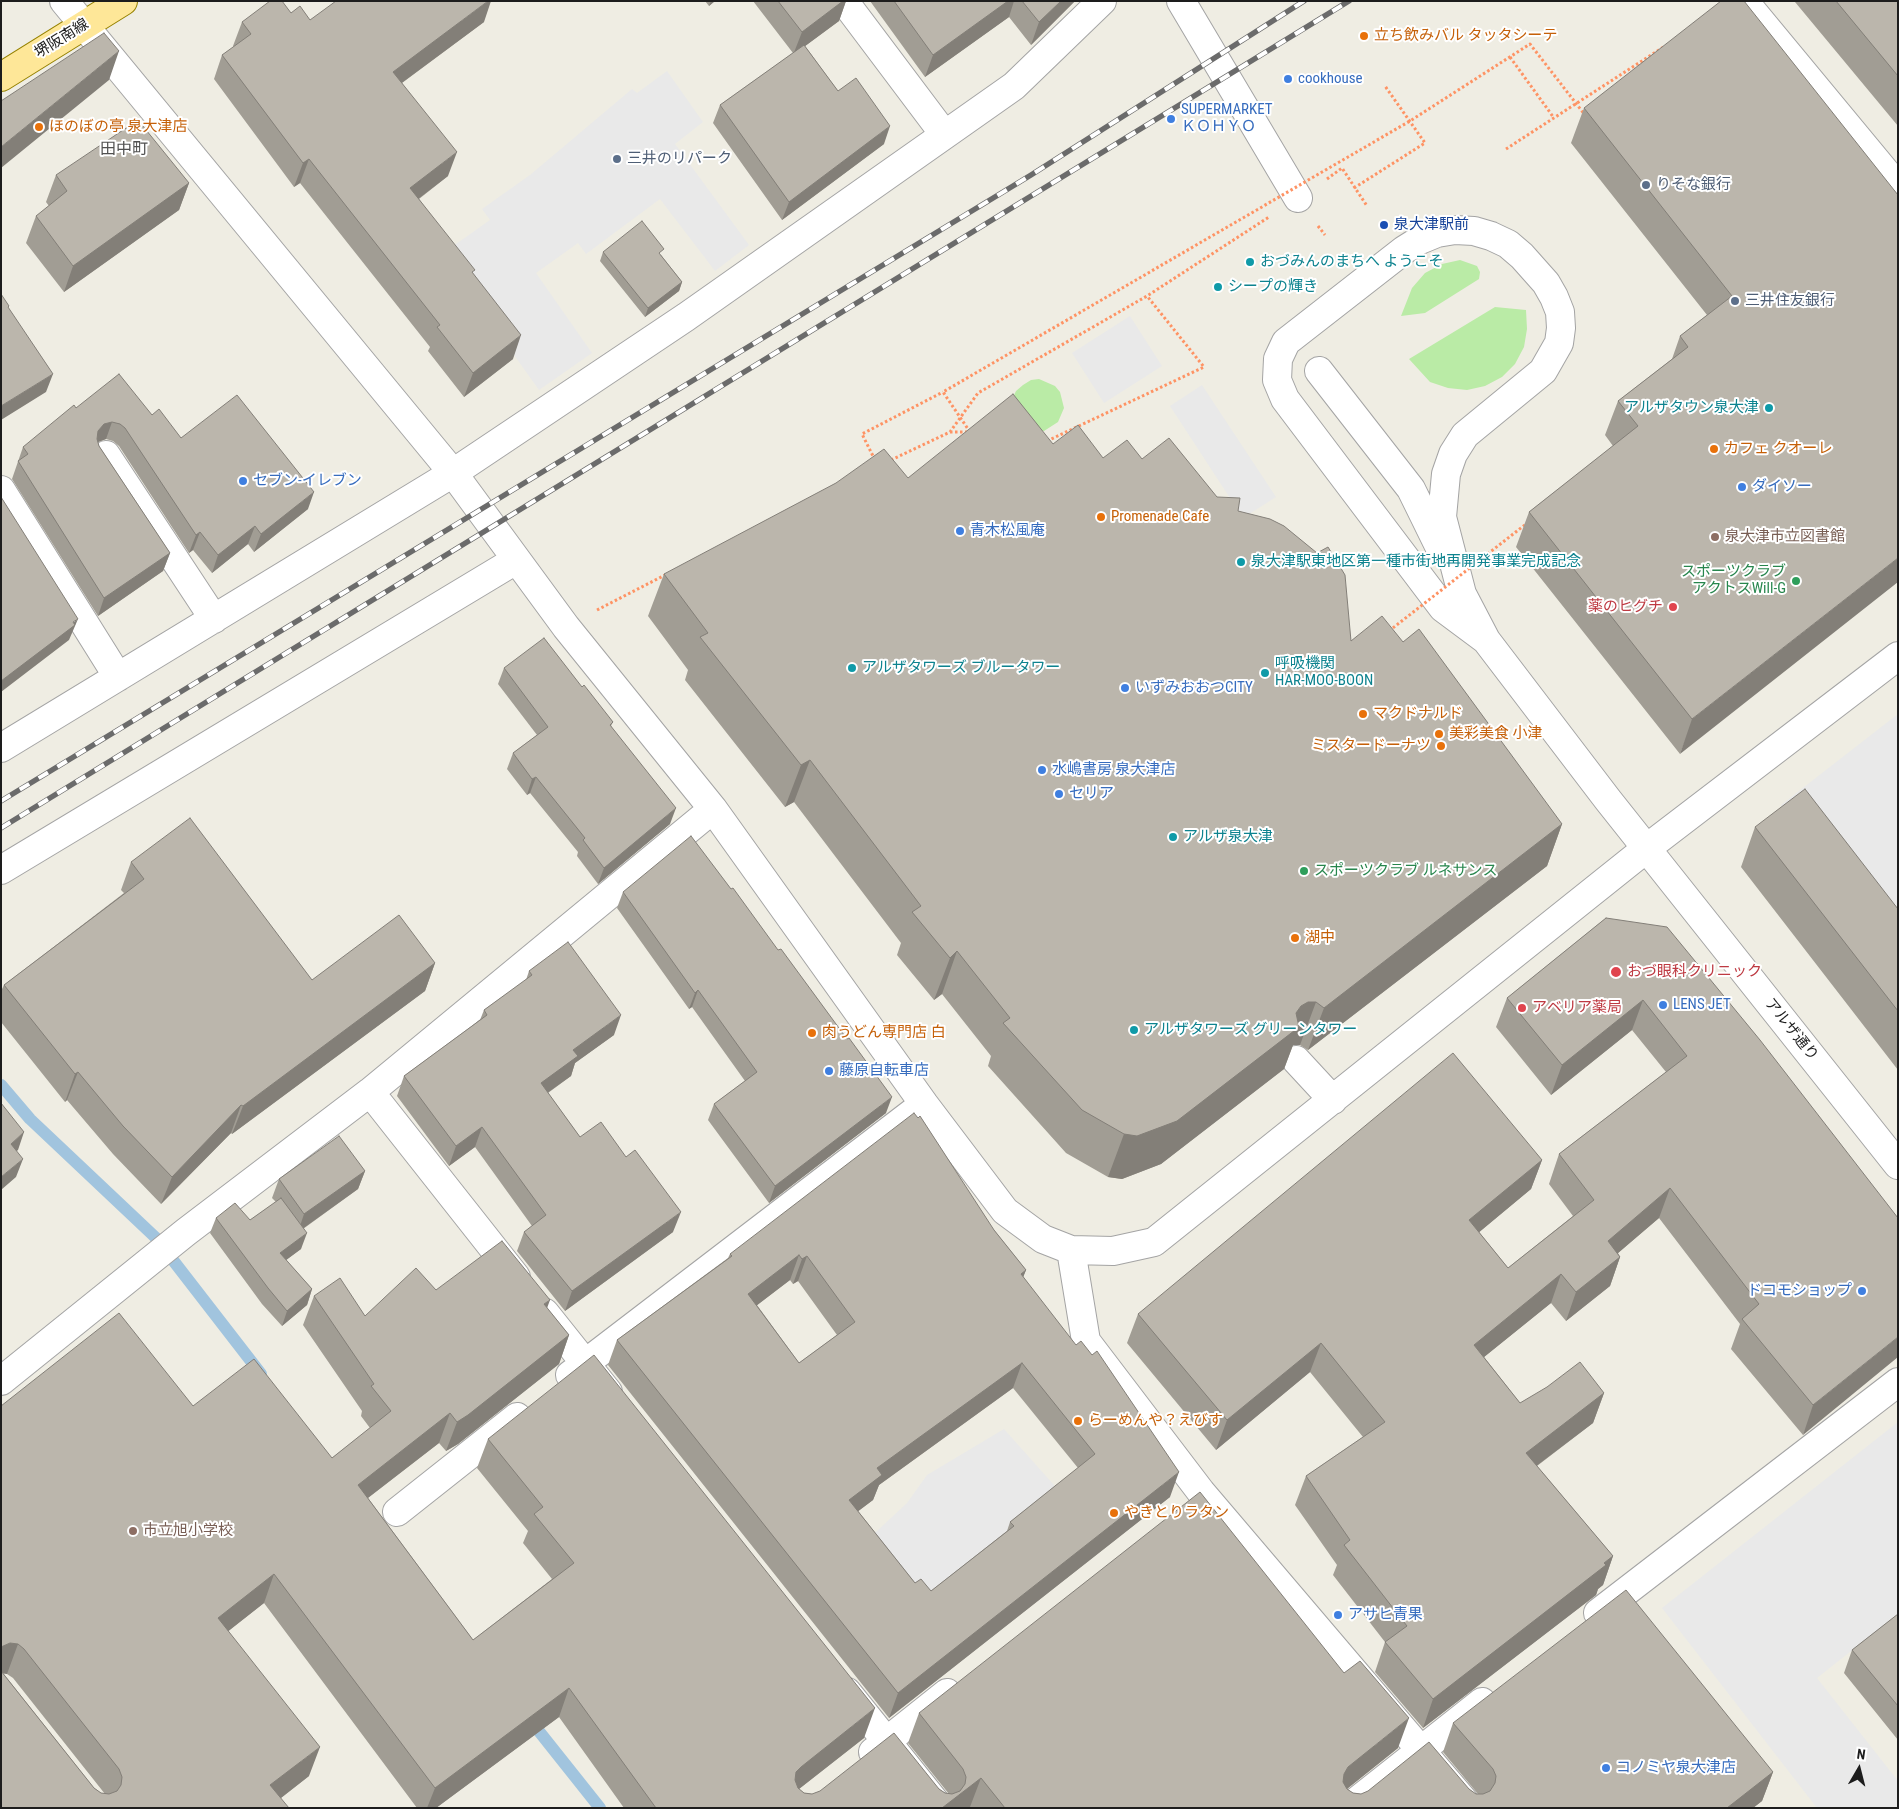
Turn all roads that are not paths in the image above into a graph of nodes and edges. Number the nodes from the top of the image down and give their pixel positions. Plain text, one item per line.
1 (64, 1) edge
2 (124, 1) edge
3 (844, 1) edge
4 (1102, 1) edge
5 (1181, 1) edge
6 (1744, 1) edge
7 (84, 25) junction
8 (1, 77) edge
9 (944, 134) junction
10 (1898, 187) edge
11 (1298, 198) road end
12 (1319, 371) dead end
13 (106, 455) edge
14 (453, 474) junction
15 (1, 490) edge
16 (516, 560) junction
17 (1462, 594) junction
18 (214, 618) junction
19 (1486, 640) junction
20 (1898, 656) edge
21 (118, 676) junction
22 (1, 748) edge
23 (713, 809) junction
24 (1647, 848) junction
25 (1, 870) edge
26 (1296, 1060) edge
27 (370, 1092) junction
28 (1333, 1100) junction
29 (924, 1104) junction
30 (1898, 1165) edge
31 (1071, 1250) junction
32 (585, 1363) junction
33 (1, 1381) edge
34 (1898, 1382) edge
35 (622, 1409) edge
36 (1201, 1492) junction
37 (1178, 1510) edge
38 (396, 1512) dead end
39 (1577, 1629) edge
40 (831, 1672) edge
41 (963, 1680) edge
42 (1499, 1689) edge
43 (886, 1741) junction
44 (1421, 1749) junction
45 (855, 1765) edge
46 (940, 1808) edge
47 (1348, 1808) edge
48 (1470, 1808) edge

1 - 7 street
2 - 7 main road, 堺阪南線
3 - 9 street
4 - 9 street
5 - 11 street
6 - 10 street
7 - 8 main road, 堺阪南線
7 - 14 street
9 - 14 street
12 - 17 street
13 - 18 street
14 - 16 street
14 - 18 street
15 - 21 street
16 - 23 street
16 - 25 street
17 - 19 street
17 - 19 street
18 - 21 street
19 - 24 street, アルザ通り
20 - 24 street
21 - 22 street
23 - 27 street
23 - 29 street
24 - 28 street
24 - 30 street, アルザ通り
26 - 28 street
27 - 32 street
27 - 33 street
28 - 31 street
29 - 31 street
29 - 32 street
31 - 36 street
32 - 35 street
32 - 38 street
34 - 39 street
36 - 37 street
36 - 44 street
40 - 43 street
41 - 43 street
42 - 44 street
43 - 45 street
43 - 46 street
44 - 47 street
44 - 48 street

